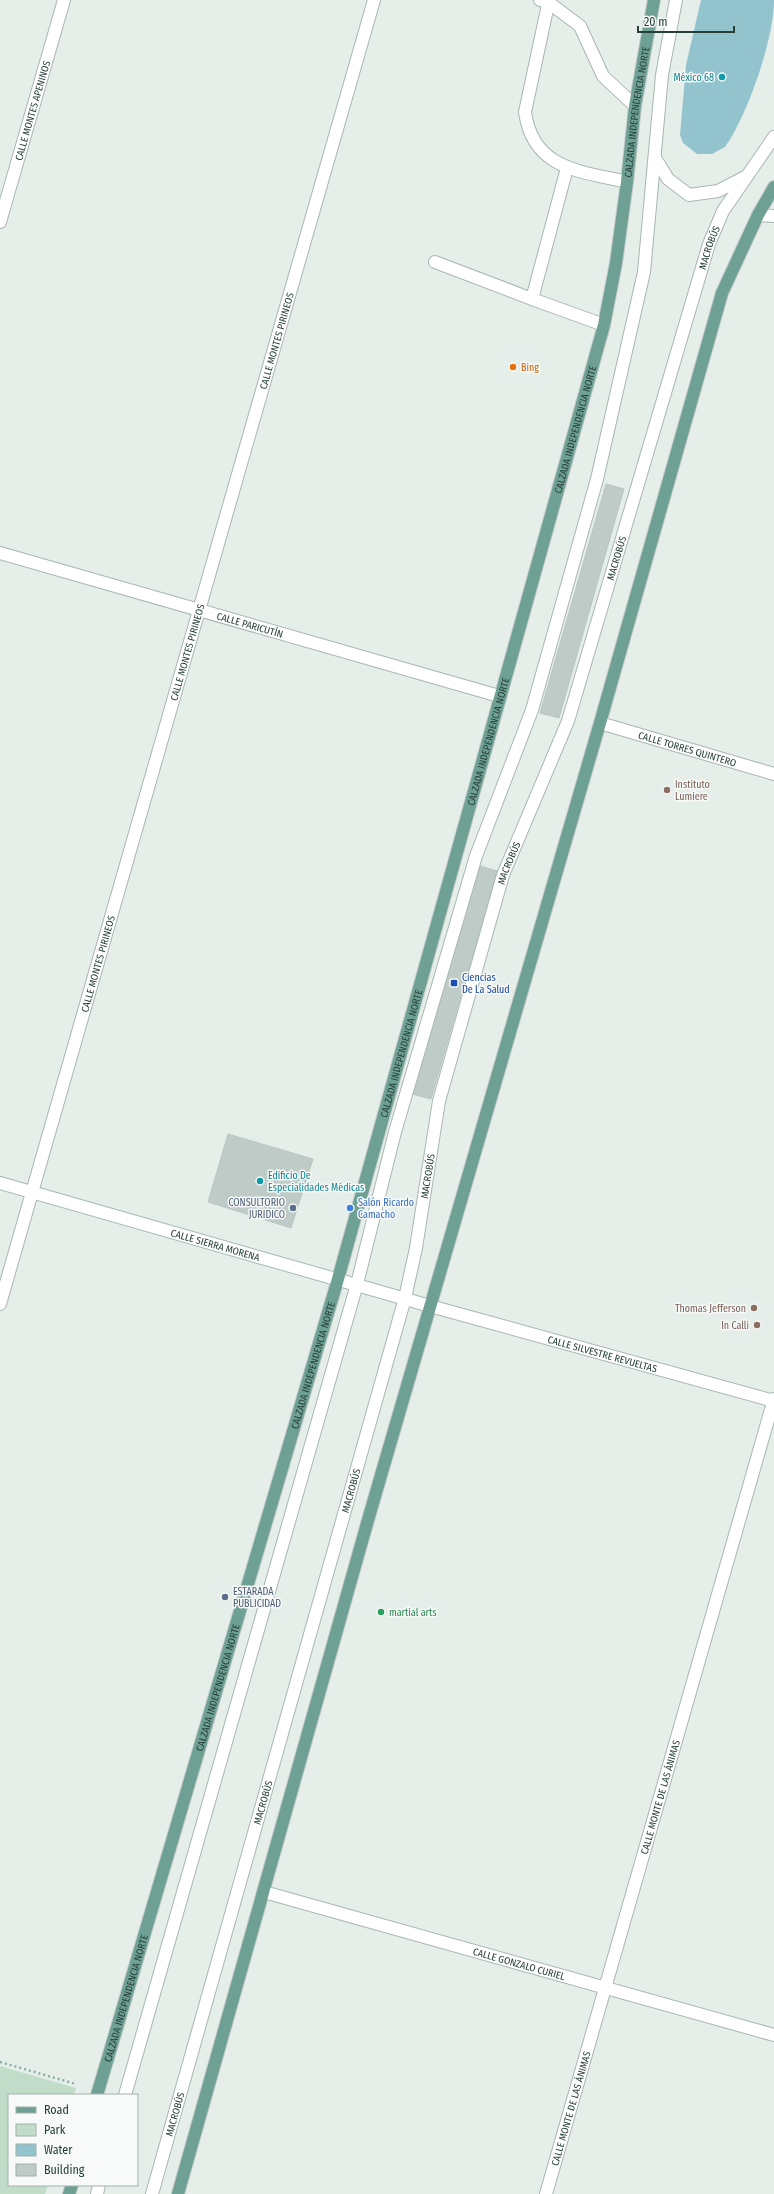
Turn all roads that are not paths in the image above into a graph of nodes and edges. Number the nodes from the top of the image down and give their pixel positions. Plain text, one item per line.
1 (64, 0) edge
2 (374, 0) edge
3 (654, 0) edge
4 (676, 0) edge
5 (546, 1) edge
6 (635, 106) junction
7 (774, 138) edge
8 (655, 158) junction
9 (567, 168) junction
10 (749, 175) junction
11 (627, 182) junction
12 (774, 187) edge
13 (758, 215) junction
14 (774, 216) edge
15 (0, 222) edge
16 (435, 262) dead end
17 (532, 299) junction
18 (604, 325) junction
19 (0, 553) edge
20 (199, 610) junction
21 (499, 696) junction
22 (600, 723) junction
23 (774, 774) edge
24 (0, 1183) edge
25 (32, 1192) junction
26 (338, 1279) junction
27 (357, 1284) junction
28 (405, 1298) junction
29 (0, 1304) edge
30 (430, 1306) junction
31 (774, 1400) edge
32 (264, 1892) junction
33 (605, 1987) junction
34 (774, 2035) edge
35 (97, 2093) edge
36 (125, 2094) edge
37 (152, 2194) edge
38 (178, 2194) edge
39 (546, 2194) edge

1 - 15 street, CALLE MONTES APENINOS
2 - 20 street, CALLE MONTES PIRINEOS
3 - 6 main road, CALZADA INDEPENDENCIA NORTE
4 - 8 street
5 - 6 street
5 - 9 street
6 - 11 main road, CALZADA INDEPENDENCIA NORTE
7 - 10 street, MACROBÚS
8 - 10 street, MACROBÚS
8 - 27 street
9 - 11 street
9 - 17 street
10 - 28 street, MACROBÚS
11 - 18 main road, CALZADA INDEPENDENCIA NORTE
12 - 13 main road
13 - 14 street
13 - 22 main road
16 - 17 street
17 - 18 street
18 - 21 main road, CALZADA INDEPENDENCIA NORTE
19 - 20 street, CALLE PARICUTÍN
20 - 21 street, CALLE PARICUTÍN
20 - 25 street, CALLE MONTES PIRINEOS
21 - 26 main road, CALZADA INDEPENDENCIA NORTE
22 - 23 street, CALLE TORRES QUINTERO
22 - 30 main road
24 - 25 street, CALLE SIERRA MORENA
25 - 26 street, CALLE SIERRA MORENA
25 - 29 street, CALLE MONTES PIRINEOS
26 - 27 street, CALLE SIERRA MORENA
26 - 35 main road, CALZADA INDEPENDENCIA NORTE
27 - 28 street, CALLE SIERRA MORENA
27 - 36 street
28 - 30 street, CALLE SIERRA MORENA
28 - 37 street, MACROBÚS
30 - 31 street, CALLE SILVESTRE REVUELTAS
30 - 32 main road
31 - 33 street, CALLE MONTE DE LAS ÁNIMAS
32 - 33 street, CALLE GONZALO CURIEL
32 - 38 main road
33 - 34 street, CALLE GONZALO CURIEL
33 - 39 street, CALLE MONTE DE LAS ÁNIMAS

